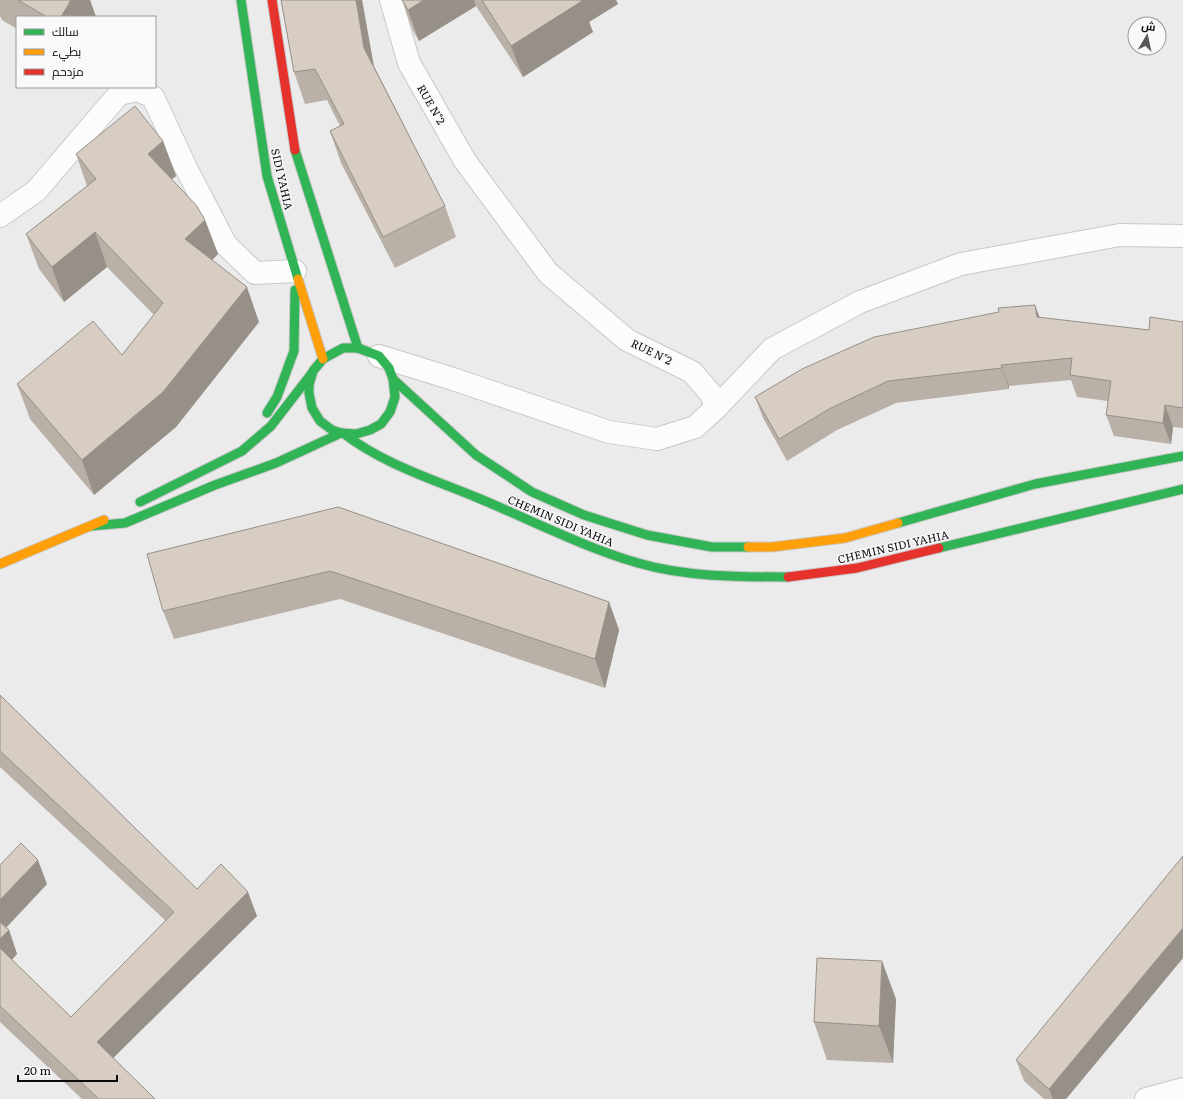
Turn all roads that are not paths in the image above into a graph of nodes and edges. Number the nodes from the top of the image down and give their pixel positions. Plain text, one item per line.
1 (241, 0) edge
2 (272, 0) edge
3 (391, 0) edge
4 (0, 216) edge
5 (1183, 236) edge
6 (295, 271) junction
7 (358, 348) junction
8 (379, 356) junction
9 (323, 359) junction
10 (314, 371) junction
11 (393, 379) junction
12 (716, 408) junction
13 (342, 433) junction
14 (242, 451) junction
15 (1183, 456) edge
16 (1183, 489) edge
17 (132, 506) dead end
18 (112, 516) dead end
19 (92, 526) junction
20 (0, 564) edge
21 (1183, 1089) edge
22 (1146, 1099) edge

1 - 6 main road, SIDI YAHIA
2 - 7 main road, SIDI YAHIA
3 - 12 street, RUE N°2
4 - 6 street
5 - 12 street
6 - 9 main road, SIDI YAHIA
6 - 14 main road
7 - 8 main road
7 - 9 main road
8 - 11 main road
8 - 12 street
9 - 10 main road
10 - 13 main road
10 - 14 main road
11 - 13 main road
11 - 15 main road, CHEMIN SIDI YAHIA
13 - 16 main road, CHEMIN SIDI YAHIA
13 - 19 main road
14 - 17 main road
18 - 19 main road
19 - 20 main road
21 - 22 street

